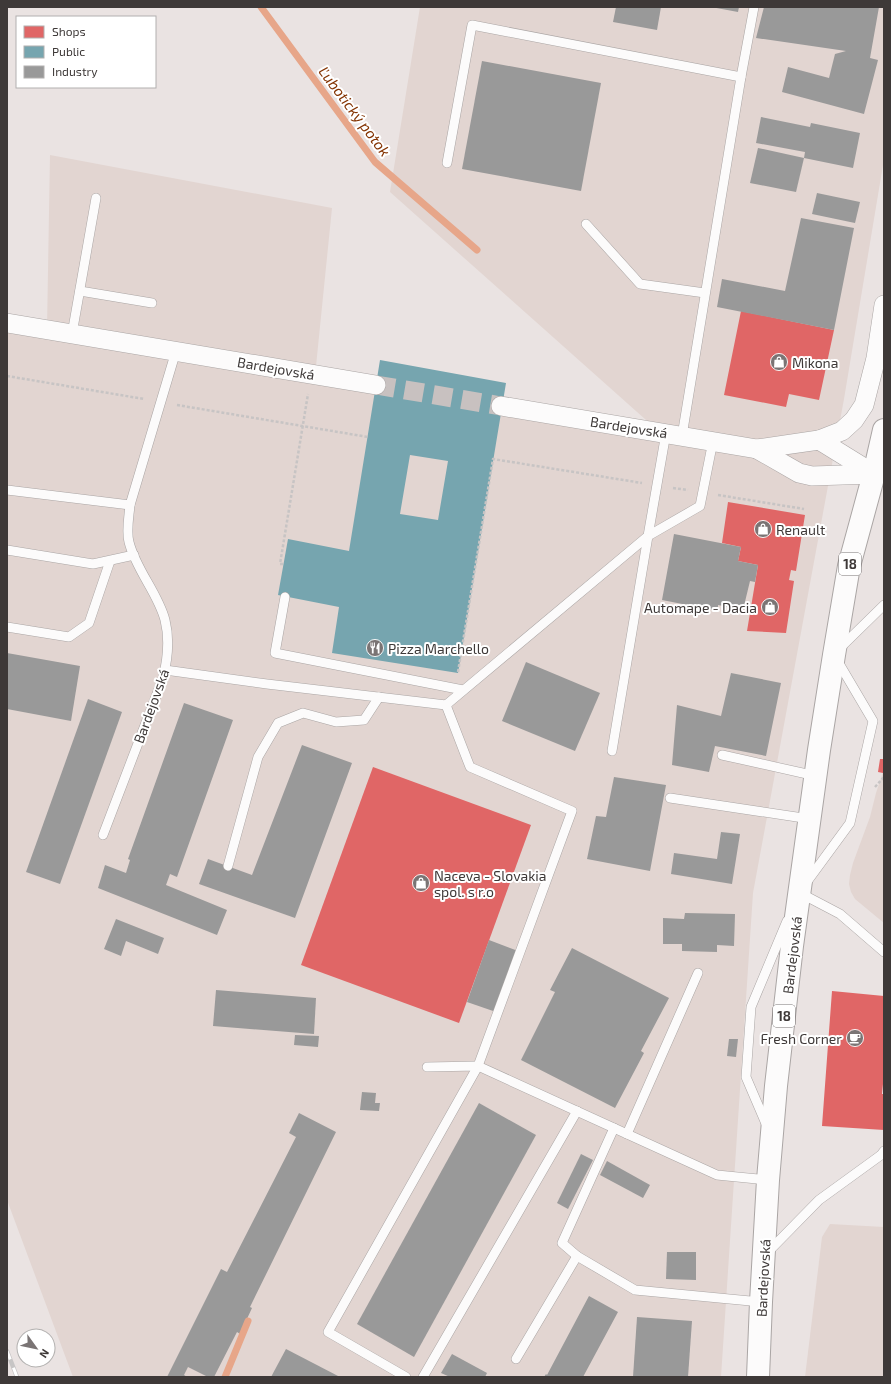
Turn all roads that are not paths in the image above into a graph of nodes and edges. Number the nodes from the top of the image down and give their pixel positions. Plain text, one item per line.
1 (754, 7) edge
2 (741, 77) junction
3 (447, 163) dead end
4 (96, 198) dead end
5 (586, 224) dead end
6 (80, 291) junction
7 (705, 293) junction
8 (152, 303) dead end
9 (884, 305) edge
10 (7, 323) edge
11 (72, 334) junction
12 (176, 351) junction
13 (376, 385) tunnel mouth
14 (501, 406) tunnel mouth
15 (884, 430) edge
16 (674, 435) junction
17 (820, 440) junction
18 (713, 441) junction
19 (758, 449) junction
20 (879, 476) edge
21 (7, 490) edge
22 (130, 505) junction
23 (648, 536) junction
24 (7, 550) edge
25 (134, 555) junction
26 (110, 561) junction
27 (285, 596) dead end
28 (884, 605) edge
29 (7, 627) edge
30 (834, 654) junction
31 (165, 670) junction
32 (463, 690) junction
33 (380, 697) junction
34 (446, 705) junction
35 (612, 751) dead end
36 (722, 755) dead end
37 (816, 776) junction
38 (670, 798) dead end
39 (810, 819) junction
40 (103, 835) dead end
41 (228, 866) dead end
42 (800, 892) junction
43 (884, 952) edge
44 (698, 972) dead end
45 (478, 1066) junction
46 (427, 1067) dead end
47 (577, 1111) junction
48 (614, 1128) junction
49 (627, 1134) junction
50 (772, 1137) junction
51 (884, 1151) edge
52 (768, 1180) junction
53 (577, 1256) junction
54 (764, 1256) junction
55 (761, 1302) junction
56 (516, 1359) dead end
57 (406, 1377) edge
58 (423, 1377) edge
59 (758, 1377) edge

1 - 2 lane
2 - 3 lane
2 - 7 lane
4 - 6 lane
5 - 7 lane
6 - 8 lane
6 - 11 lane
7 - 16 lane
9 - 17 street, Bardejovská
10 - 11 street, Bardejovská
11 - 12 street, Bardejovská
12 - 13 street, Bardejovská
12 - 22 lane, Bardejovská
14 - 16 street, Bardejovská
15 - 20 main road, Bardejovská / 18
16 - 18 street, Bardejovská
16 - 23 lane
17 - 19 street, Bardejovská
17 - 20 street
18 - 19 street, Bardejovská
18 - 23 lane
19 - 20 street, Bardejovská
20 - 30 main road, Bardejovská / 18
21 - 22 lane
22 - 25 lane, Bardejovská
23 - 32 lane
23 - 35 lane
24 - 26 lane
25 - 26 lane
25 - 31 lane, Bardejovská
26 - 29 lane
27 - 32 lane
28 - 30 lane
30 - 37 main road, Bardejovská / 18
30 - 42 lane
31 - 33 lane
31 - 40 lane, Bardejovská
32 - 34 lane
33 - 34 lane
33 - 41 lane
34 - 45 lane
36 - 37 lane
37 - 39 main road, Bardejovská / 18
38 - 39 lane
39 - 42 main road, Bardejovská / 18
42 - 43 lane
42 - 50 main road, Bardejovská / 18
42 - 50 lane
44 - 49 lane
45 - 46 lane
45 - 47 lane
45 - 57 lane
47 - 48 lane
47 - 58 lane
48 - 49 lane
48 - 53 lane
49 - 52 lane
50 - 52 main road, Bardejovská / 18
51 - 54 lane
52 - 54 main road, Bardejovská / 18
53 - 55 lane
53 - 56 lane
54 - 55 main road, Bardejovská / 18
55 - 59 main road, Bardejovská / 18

